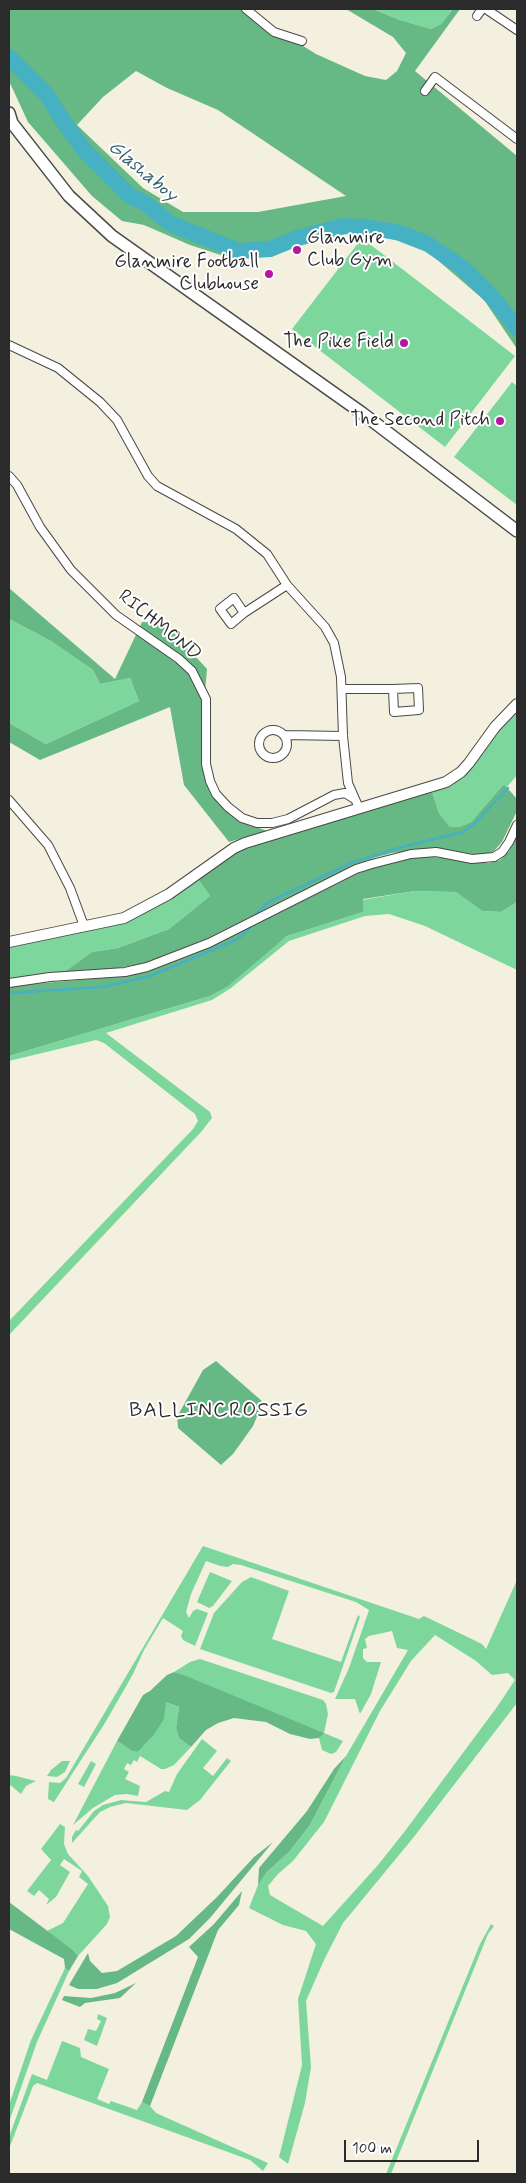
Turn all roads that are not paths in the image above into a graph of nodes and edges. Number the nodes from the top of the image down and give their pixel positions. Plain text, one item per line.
1 (246, 9) edge
2 (482, 9) edge
3 (486, 9) edge
4 (477, 16) dead end
5 (517, 30) edge
6 (302, 40) dead end
7 (425, 91) dead end
8 (10, 118) edge
9 (517, 139) edge
10 (9, 345) edge
11 (9, 476) edge
12 (517, 531) edge
13 (287, 585) junction
14 (244, 613) dead end
15 (342, 689) junction
16 (393, 689) junction
17 (517, 704) edge
18 (285, 735) dead end
19 (343, 736) junction
20 (354, 798) junction
21 (9, 800) edge
22 (359, 808) junction
23 (517, 825) edge
24 (84, 926) junction
25 (9, 942) edge
26 (9, 983) edge

1 - 6 street
2 - 4 street
3 - 5 street
7 - 9 street
8 - 12 main road
10 - 13 street
11 - 20 street, RICHMOND
13 - 14 street
13 - 15 street
15 - 16 street
15 - 19 street
16 - 16 street
17 - 22 street
18 - 19 street
19 - 20 street
20 - 22 street
21 - 24 street
22 - 24 street
23 - 26 street
24 - 25 street

